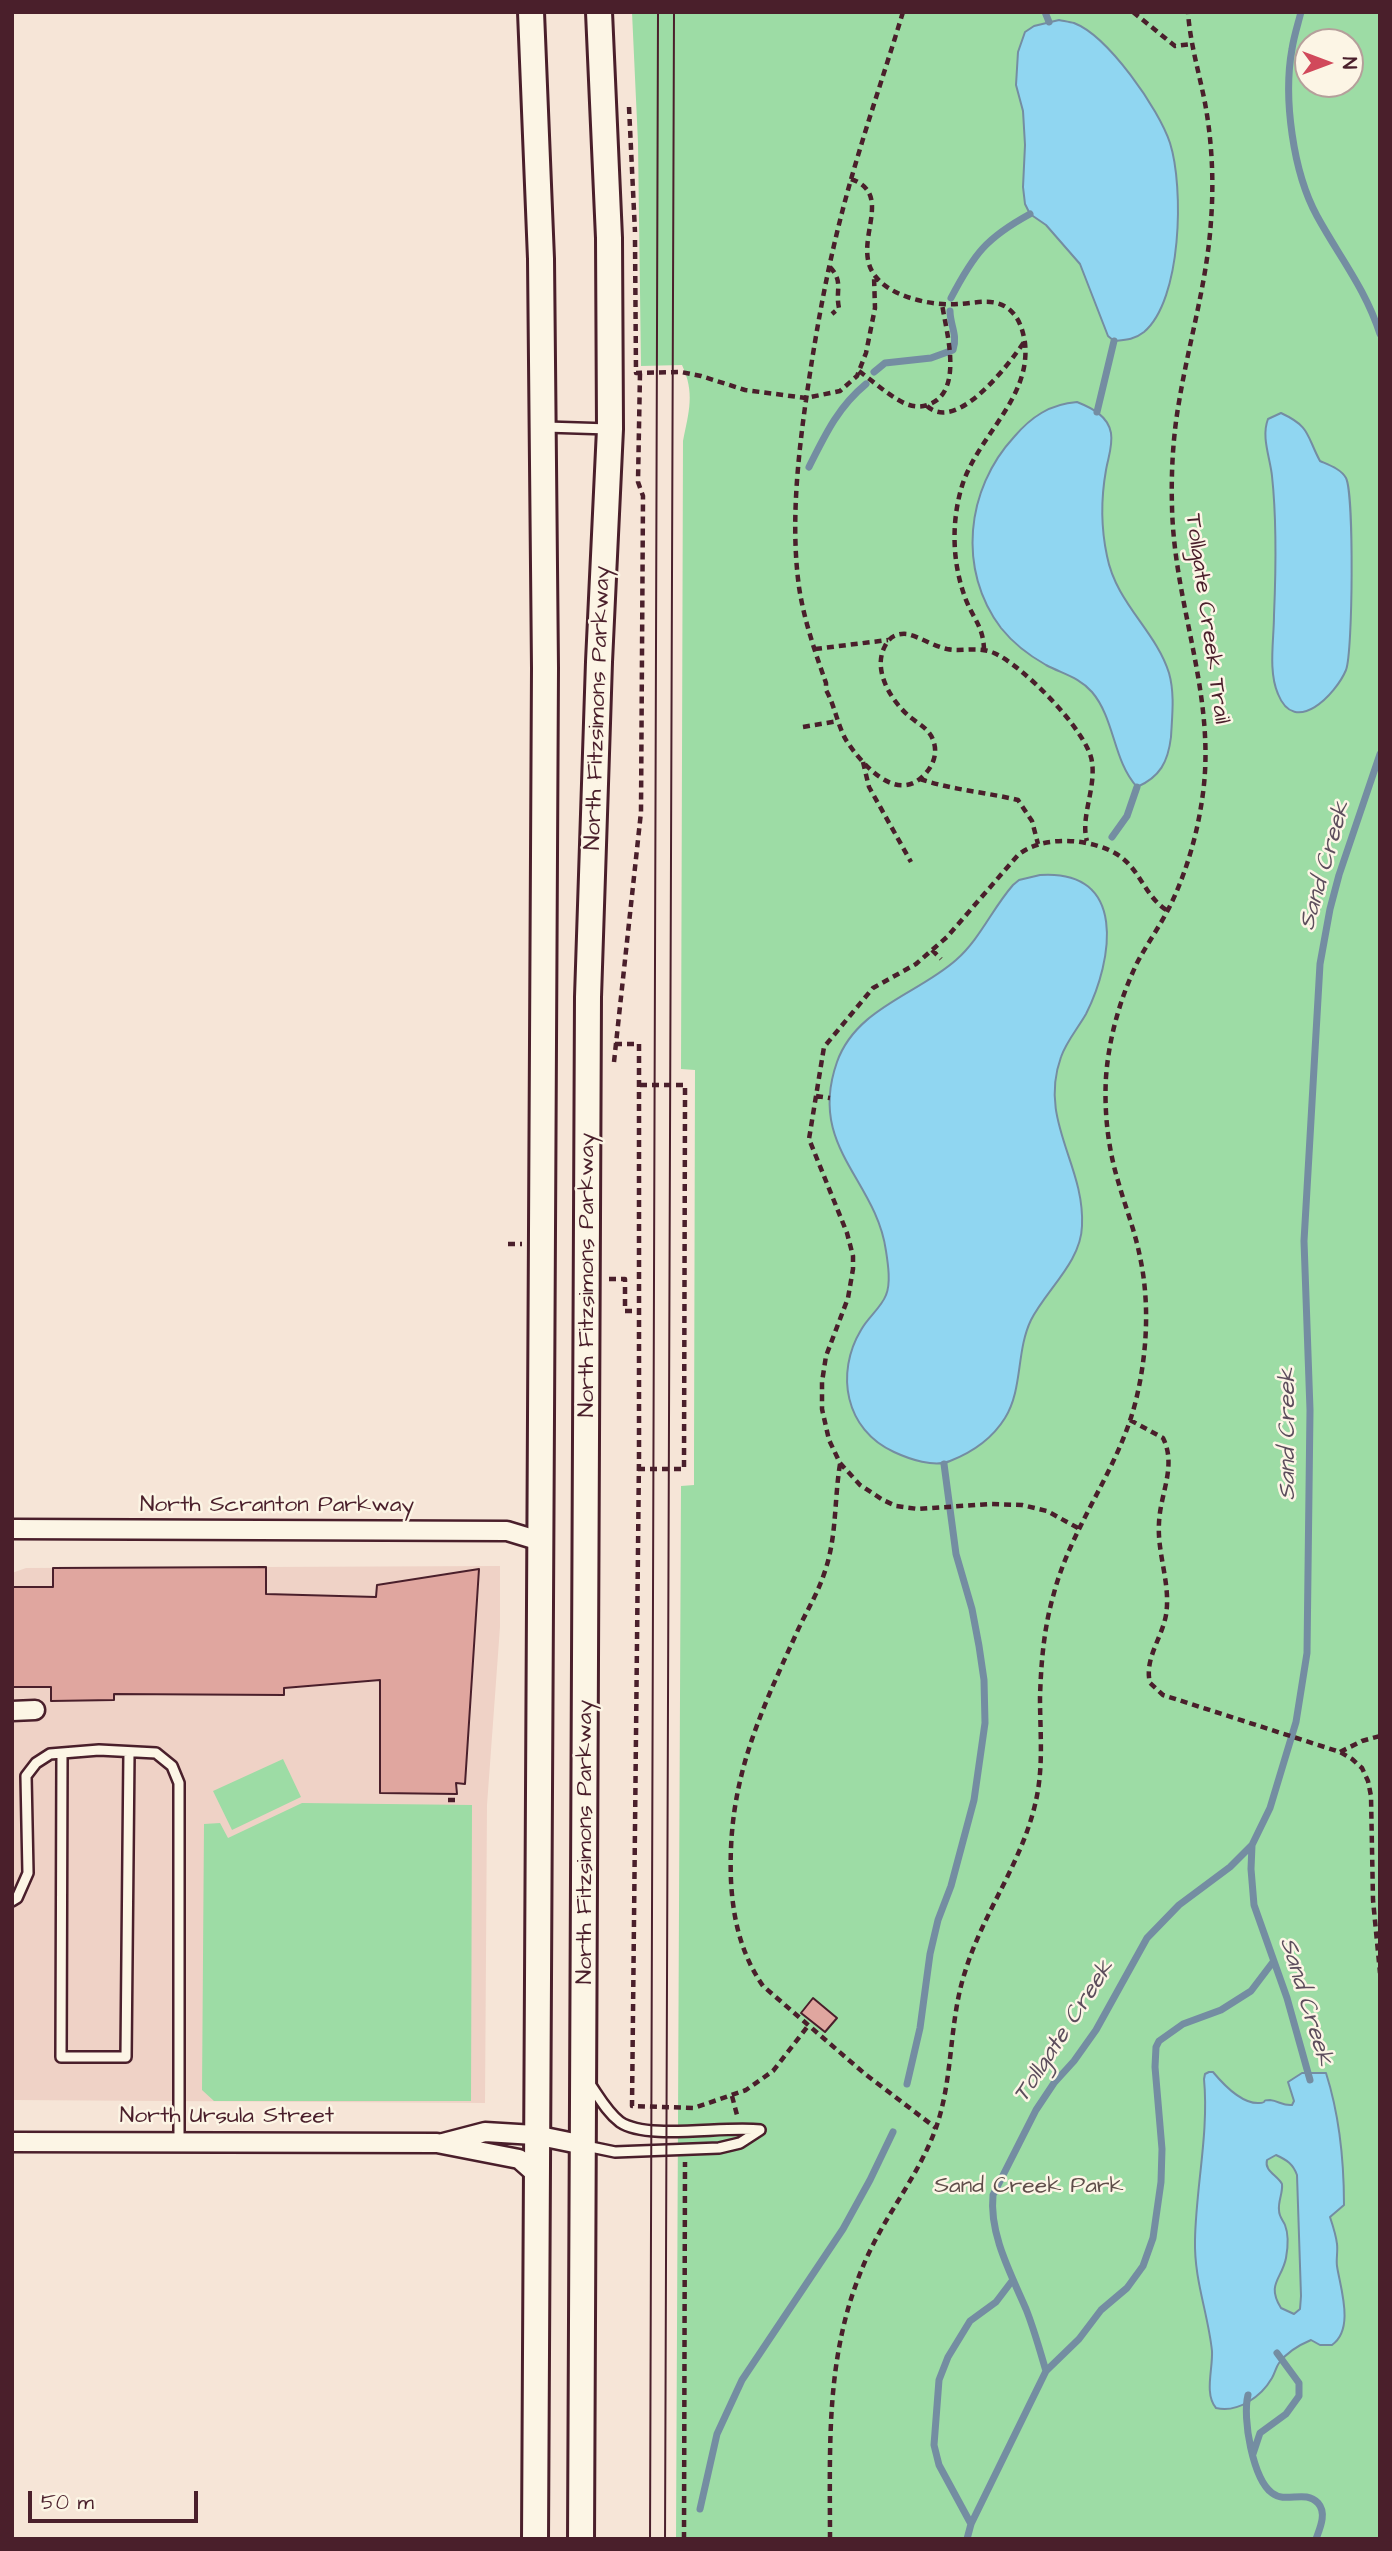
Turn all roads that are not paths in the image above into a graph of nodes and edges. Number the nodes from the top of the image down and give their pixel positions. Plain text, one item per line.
1 (531, 12) edge
2 (599, 12) edge
3 (543, 427) junction
4 (610, 429) junction
5 (12, 1529) edge
6 (540, 1541) junction
7 (35, 1710) dead end
8 (12, 1711) edge
9 (129, 1752) junction
10 (62, 1753) junction
11 (12, 1901) edge
12 (585, 2077) junction
13 (535, 2135) junction
14 (12, 2142) edge
15 (179, 2142) junction
16 (442, 2144) junction
17 (584, 2145) junction
18 (536, 2174) junction
19 (534, 2539) edge
20 (582, 2539) edge

1 - 3 main road, North Fitzsimons Parkway
2 - 4 main road, North Fitzsimons Parkway
3 - 4 lane
3 - 6 main road, North Fitzsimons Parkway
4 - 12 main road, North Fitzsimons Parkway
5 - 6 street, North Scranton Parkway
6 - 13 main road, North Fitzsimons Parkway
7 - 8 street
9 - 10 lane
9 - 10 lane
9 - 15 lane
10 - 11 lane
12 - 17 main road, North Fitzsimons Parkway
12 - 17 lane
13 - 16 street, North Ursula Street
13 - 17 street, North Ursula Street
13 - 18 main road, North Fitzsimons Parkway
14 - 15 street, North Ursula Street
15 - 16 street, North Ursula Street
16 - 18 street, North Ursula Street
17 - 20 main road, North Fitzsimons Parkway
18 - 19 main road, North Fitzsimons Parkway

